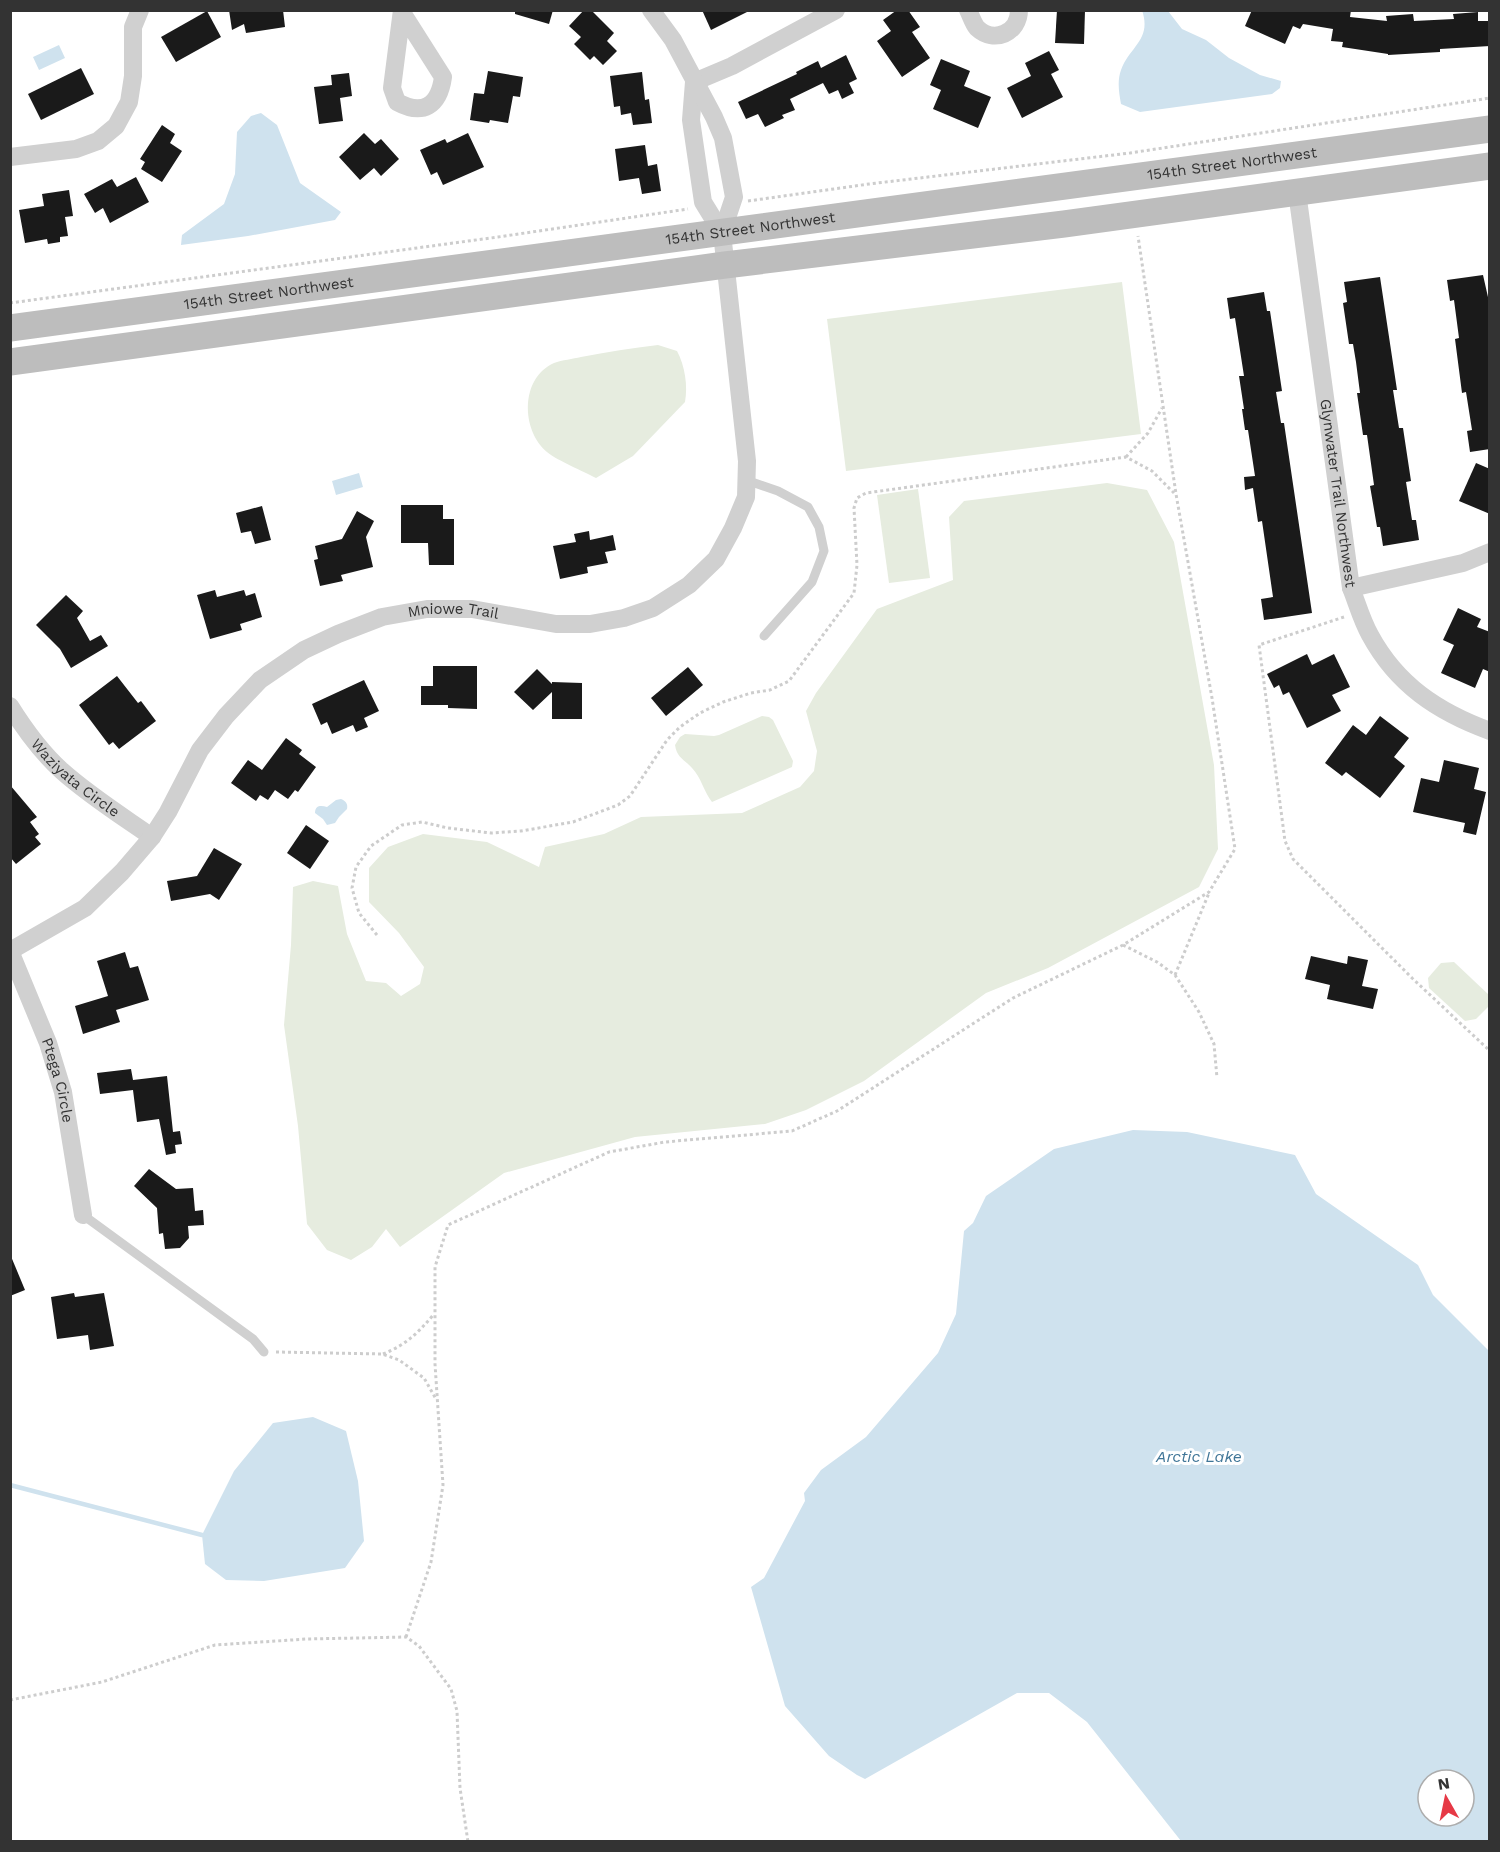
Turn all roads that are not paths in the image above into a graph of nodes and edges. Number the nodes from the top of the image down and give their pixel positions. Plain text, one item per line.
1 (140, 10) edge
2 (651, 10) edge
3 (836, 10) edge
4 (968, 10) edge
5 (1019, 10) edge
6 (403, 12) edge
7 (694, 82) junction
8 (1490, 129) edge
9 (10, 158) edge
10 (1490, 166) edge
11 (1297, 192) junction
12 (722, 233) junction
13 (725, 265) junction
14 (10, 328) edge
15 (10, 362) edge
16 (746, 480) junction
17 (1490, 552) edge
18 (1351, 588) junction
19 (764, 636) dead end
20 (10, 706) edge
21 (1490, 731) edge
22 (152, 837) junction
23 (10, 951) edge
24 (83, 1215) joint
25 (264, 1352) road end

1 - 9 street
2 - 7 street
3 - 7 street
4 - 5 street
6 - 6 street
7 - 12 street
7 - 12 street
8 - 12 street, 154th Street Northwest
10 - 11 street
11 - 13 street
11 - 18 street, Glynwater Trail Northwest
12 - 13 street, Mniowe Trail
12 - 14 street, 154th Street Northwest
13 - 15 street
13 - 16 street, Mniowe Trail
16 - 19 lane
16 - 22 street, Mniowe Trail
17 - 18 street
18 - 21 street, Glynwater Trail Northwest
20 - 22 street, Waziyata Circle
22 - 23 street, Mniowe Trail
23 - 24 street, Ptega Circle
24 - 25 lane

